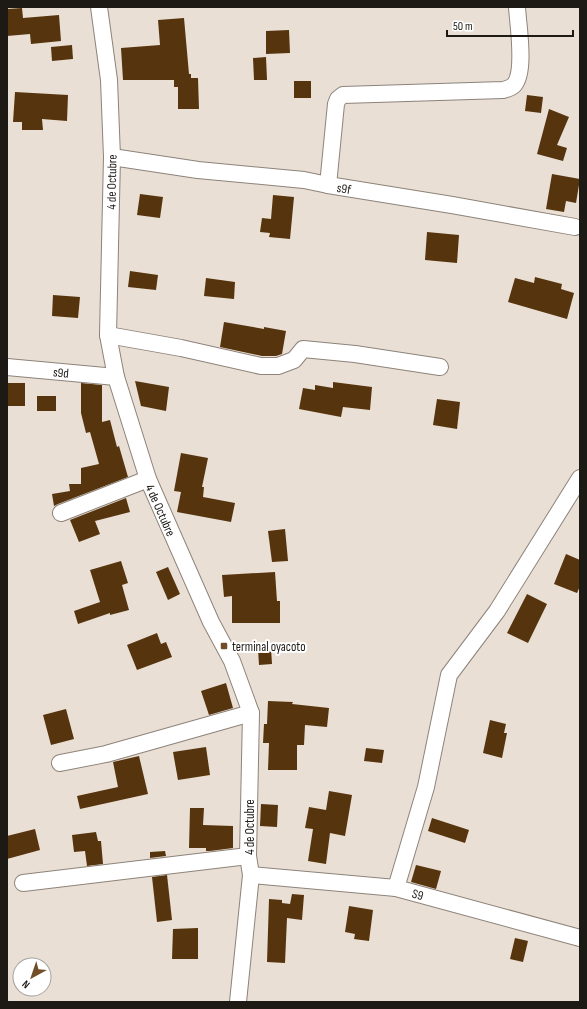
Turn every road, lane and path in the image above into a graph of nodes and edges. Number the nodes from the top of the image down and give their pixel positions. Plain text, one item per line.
1 (98, 7) edge
2 (517, 7) edge
3 (112, 157) junction
4 (328, 185) junction
5 (575, 226) dead end
6 (108, 335) junction
7 (7, 367) edge
8 (440, 367) dead end
9 (116, 377) junction
10 (580, 478) edge
11 (148, 479) junction
12 (61, 513) dead end
13 (251, 713) junction
14 (60, 763) dead end
15 (248, 856) junction
16 (251, 875) junction
17 (22, 883) dead end
18 (396, 888) junction
19 (580, 938) edge
20 (238, 1002) edge

1 - 3 street, 4 de Octubre
2 - 4 street
3 - 4 street, s9f
3 - 6 street, 4 de Octubre
4 - 5 street, s9f
6 - 8 street
6 - 9 street, 4 de Octubre
7 - 9 street, s9d
9 - 11 street, 4 de Octubre
10 - 18 street
11 - 12 street
11 - 13 street, 4 de Octubre
13 - 14 street
13 - 15 street, 4 de Octubre
15 - 16 street, 4 de Octubre
15 - 17 street
16 - 18 street, S9
16 - 20 street, 4 de Octubre
18 - 19 street, S9

